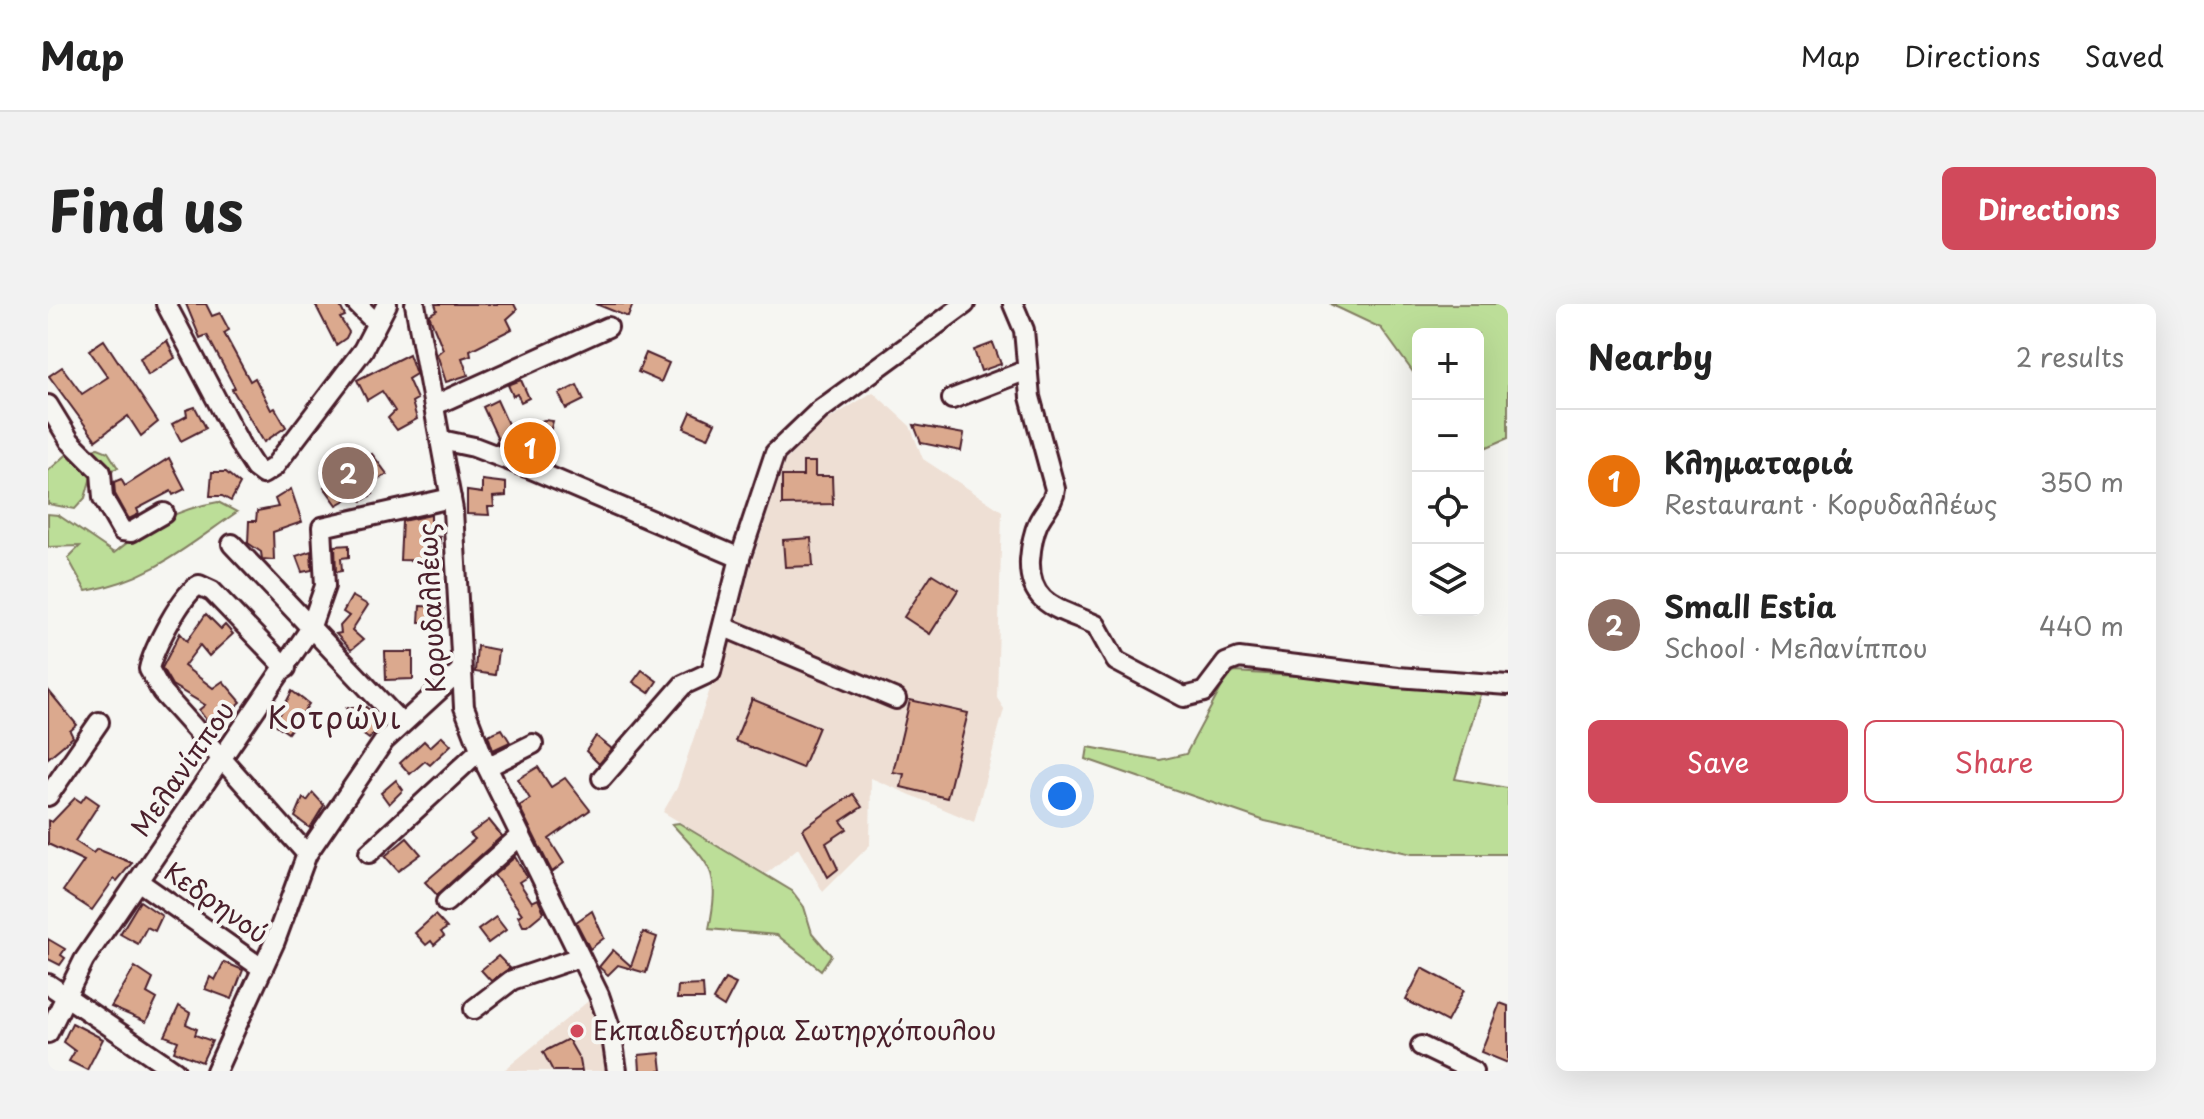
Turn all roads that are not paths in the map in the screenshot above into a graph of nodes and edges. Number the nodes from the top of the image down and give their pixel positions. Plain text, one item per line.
1 (166, 304) edge
2 (357, 304) edge
3 (387, 304) edge
4 (415, 304) edge
5 (965, 304) edge
6 (1013, 304) edge
7 (376, 323) junction
8 (608, 327) dead end
9 (1027, 370) junction
10 (952, 399) dead end
11 (48, 405) edge
12 (435, 405) junction
13 (441, 440) junction
14 (451, 498) junction
15 (164, 513) dead end
16 (232, 544) dead end
17 (740, 558) junction
18 (724, 627) junction
19 (310, 629) junction
20 (286, 668) junction
21 (459, 672) junction
22 (1508, 685) edge
23 (896, 699) dead end
24 (99, 722) dead end
25 (401, 723) junction
26 (533, 744) dead end
27 (221, 758) junction
28 (484, 759) junction
29 (602, 778) dead end
30 (48, 796) edge
31 (520, 836) junction
32 (369, 853) dead end
33 (307, 854) junction
34 (138, 881) junction
35 (446, 902) dead end
36 (580, 957) junction
37 (263, 969) junction
38 (48, 984) edge
39 (64, 996) junction
40 (474, 1009) dead end
41 (48, 1033) edge
42 (1421, 1046) dead end
43 (175, 1071) edge
44 (216, 1071) edge
45 (617, 1071) edge
46 (1473, 1071) edge

1 - 7 street
2 - 7 street
3 - 7 street
4 - 12 street, Κορυδαλλέως
5 - 17 street
6 - 9 street
8 - 12 street
9 - 10 street
9 - 22 street
11 - 15 street
12 - 13 street, Κορυδαλλέως
13 - 14 street, Κορυδαλλέως
13 - 17 street
14 - 19 street, Μελανίππου
14 - 21 street, Κορυδαλλέως
16 - 19 street
17 - 18 street
18 - 23 street
18 - 29 street
19 - 20 street, Μελανίππου
19 - 25 street
20 - 27 street, Μελανίππου
20 - 27 street
21 - 25 street
21 - 28 street, Κορυδαλλέως
24 - 30 street
25 - 33 street
26 - 28 street
27 - 33 street
27 - 34 street, Μελανίππου
28 - 31 street, Κορυδαλλέως
28 - 32 street
31 - 35 street
31 - 36 street, Κορυδαλλέως
33 - 37 street
34 - 37 street, Κεδρηνού
34 - 39 street, Μελανίππου
36 - 40 street
36 - 45 street, Κορυδαλλέως
37 - 44 street
38 - 39 street
39 - 41 street, Μελανίππου
39 - 43 street
42 - 46 street

